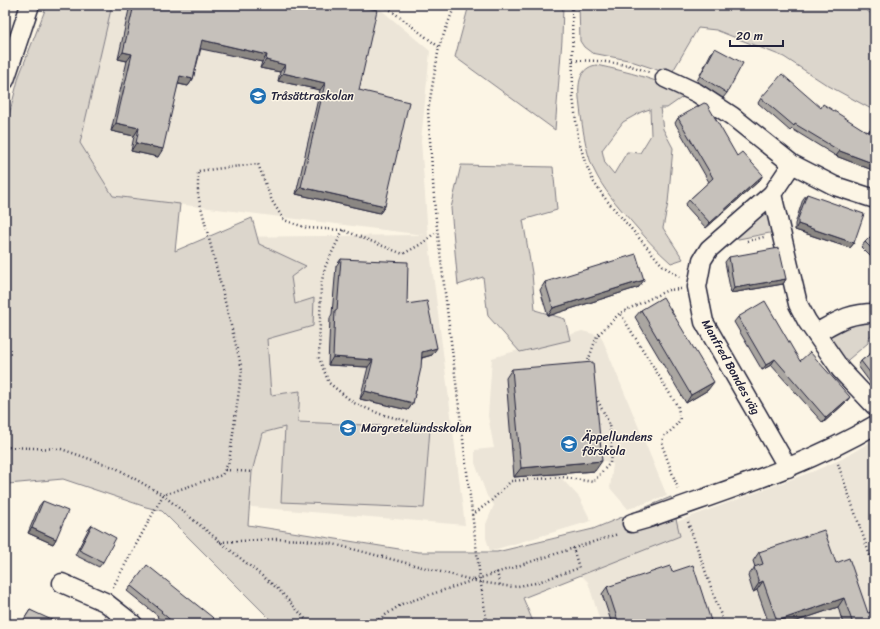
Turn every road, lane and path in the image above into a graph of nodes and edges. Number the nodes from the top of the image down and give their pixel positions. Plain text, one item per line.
1 (30, 5) edge
2 (384, 5) edge
3 (455, 5) edge
4 (572, 5) edge
5 (439, 47) junction
6 (573, 60) junction
7 (665, 78) joint
8 (5, 80) edge
9 (792, 164) junction
10 (772, 194) junction
11 (875, 199) edge
12 (343, 230) junction
13 (437, 231) junction
14 (697, 287) junction
15 (620, 313) junction
16 (875, 313) edge
17 (816, 333) junction
18 (591, 369) edge
19 (595, 391) edge
20 (875, 406) edge
21 (875, 425) edge
22 (462, 431) junction
23 (5, 447) edge
24 (836, 458) dead end
25 (788, 468) junction
26 (225, 470) junction
27 (252, 472) dead end
28 (163, 495) junction
29 (683, 505) junction
30 (472, 516) junction
31 (628, 528) joint
32 (220, 542) junction
33 (573, 548) junction
34 (875, 570) edge
35 (497, 572) junction
36 (480, 578) junction
37 (473, 580) junction
38 (480, 582) junction
39 (62, 583) dead end
40 (500, 585) junction
41 (105, 602) junction
42 (93, 624) edge
43 (133, 624) edge
44 (310, 624) edge
45 (372, 624) edge
46 (487, 624) edge
47 (724, 624) edge

1 - 8 street
2 - 5 path
3 - 5 path
4 - 6 path
5 - 13 path
6 - 7 path
6 - 14 path
7 - 9 street
9 - 10 street, Manfred Bondes väg
9 - 11 street
10 - 14 street, Manfred Bondes väg
10 - 17 street
12 - 13 path
12 - 22 path
12 - 26 path
13 - 22 path
14 - 15 path
14 - 25 street, Manfred Bondes väg
15 - 18 path
15 - 29 path
16 - 17 street
17 - 20 street
19 - 30 path
21 - 25 street
22 - 30 path
23 - 28 path
24 - 34 path
25 - 29 street
26 - 27 path
26 - 28 path
28 - 32 path
28 - 41 path
29 - 31 street
29 - 47 path
30 - 36 path
31 - 33 path
32 - 37 path
32 - 44 path
33 - 35 path
33 - 40 path
35 - 36 path
35 - 40 path
36 - 37 path
36 - 38 path
37 - 38 path
37 - 45 path
38 - 40 path
38 - 46 path
39 - 41 street
41 - 42 path
41 - 43 street

